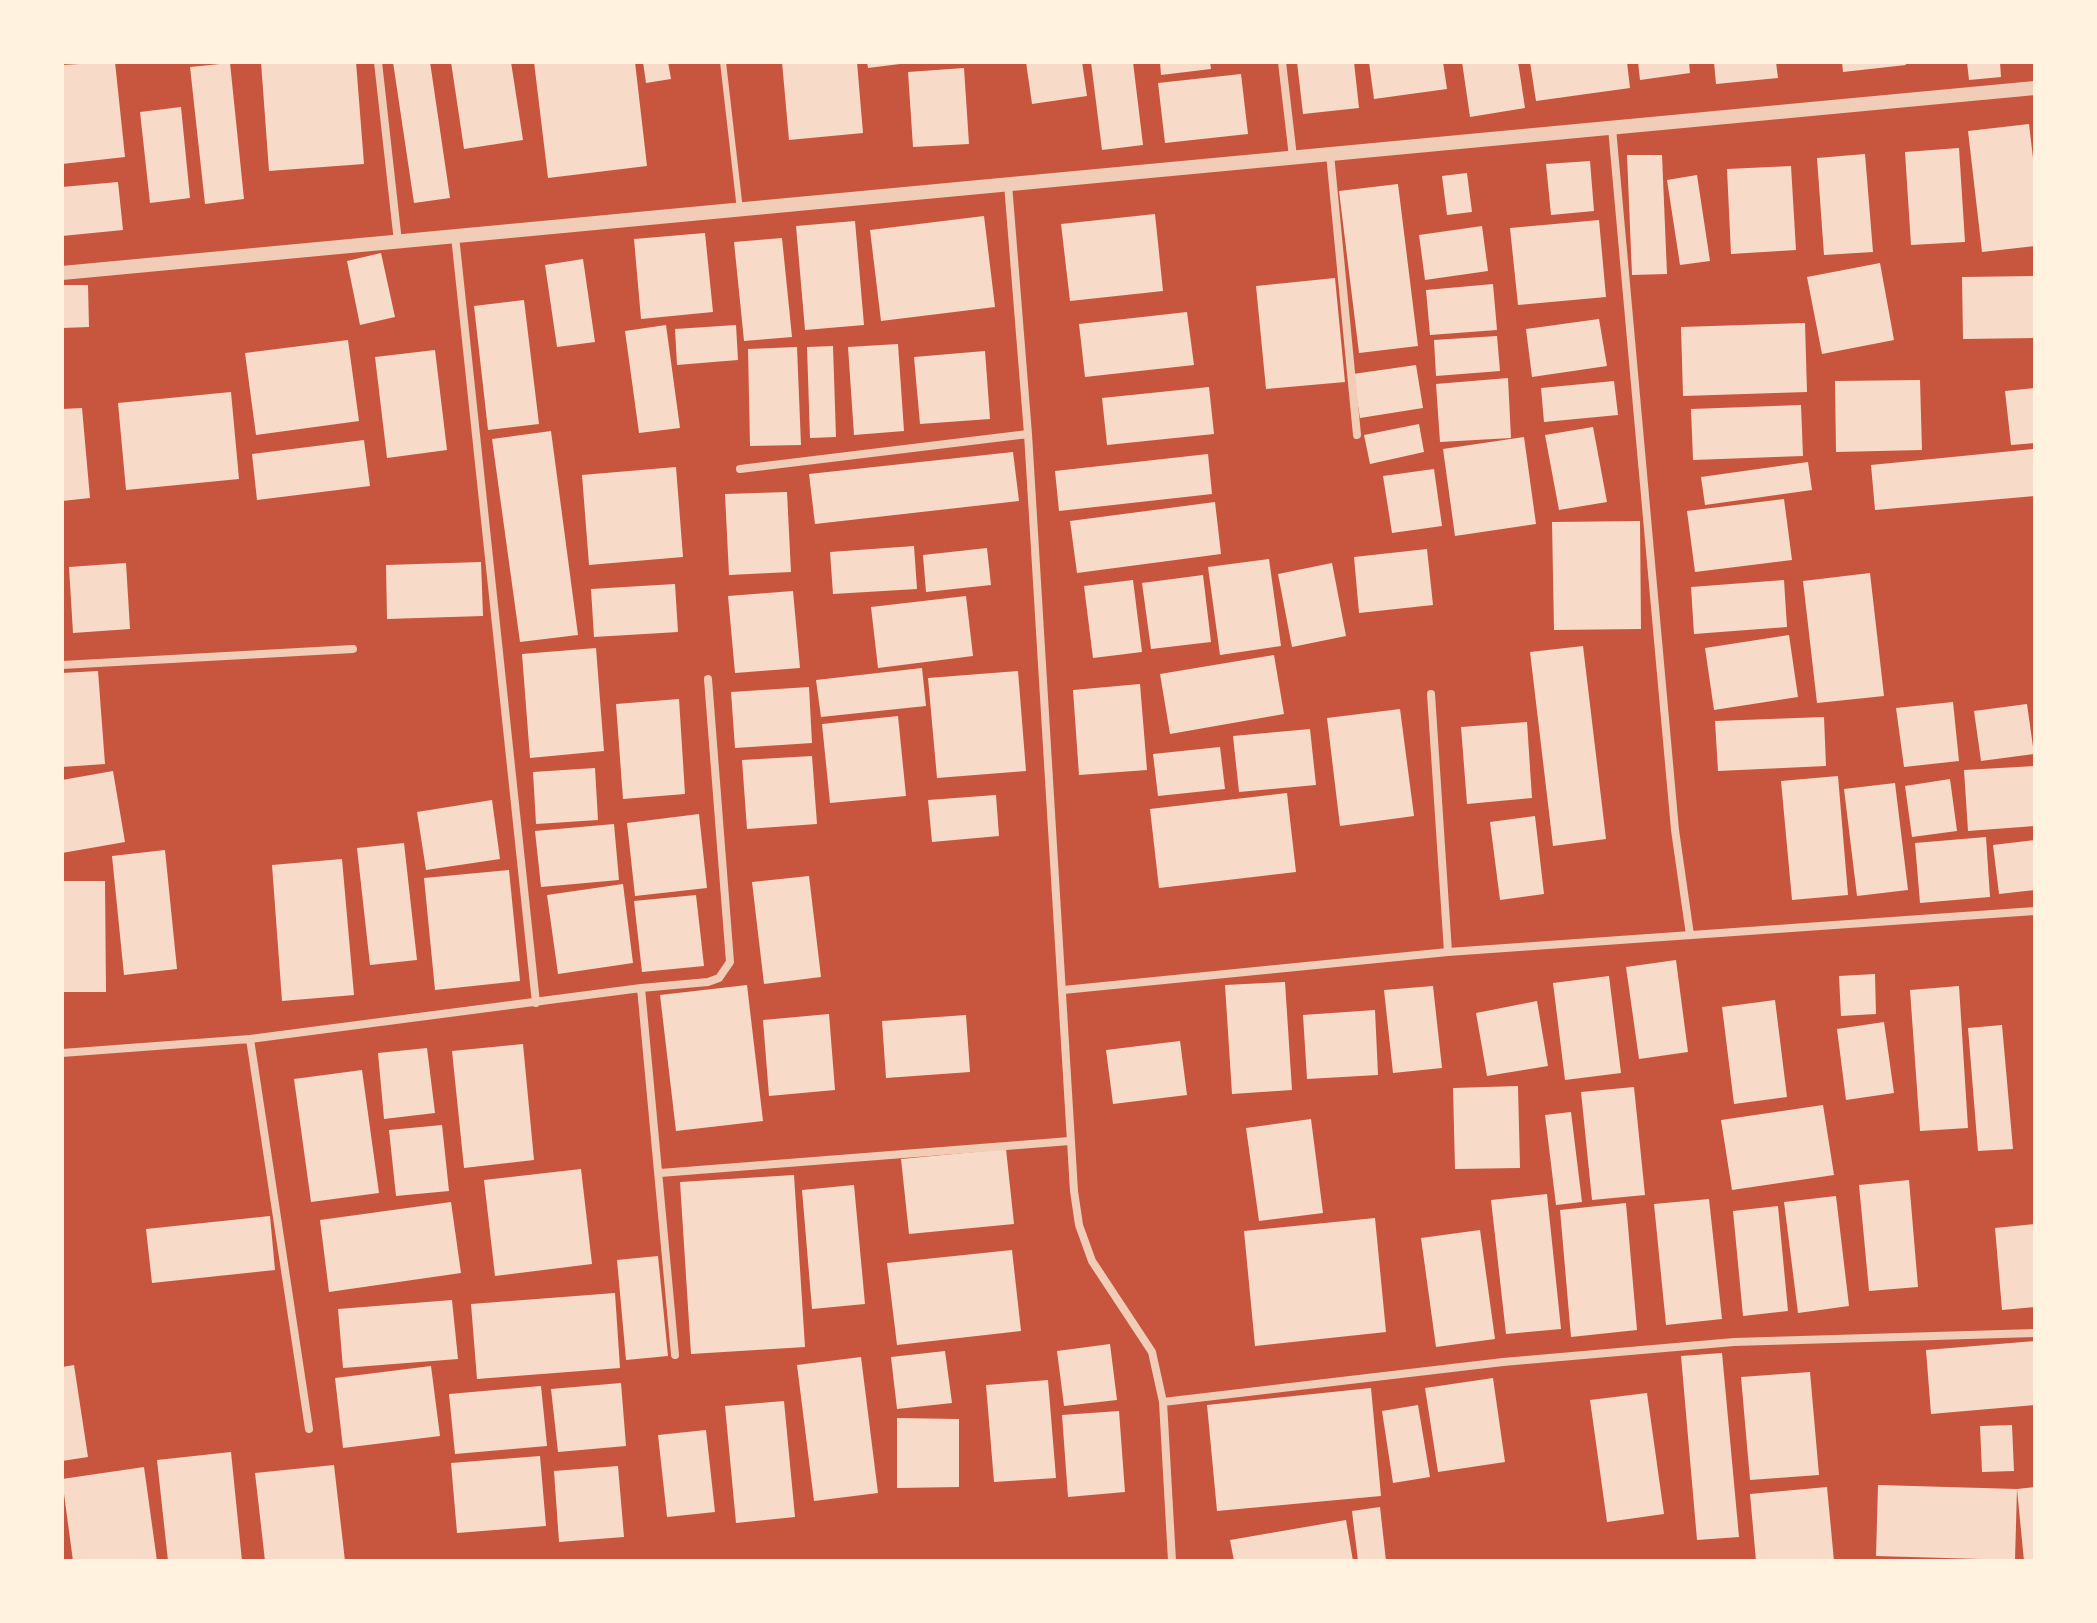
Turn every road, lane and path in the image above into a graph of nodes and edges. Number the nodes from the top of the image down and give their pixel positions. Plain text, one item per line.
1 (378, 62) edge
2 (723, 62) edge
3 (1282, 62) edge
4 (2035, 88) edge
5 (1612, 128) junction
6 (1330, 154) junction
7 (1293, 157) junction
8 (1008, 184) junction
9 (740, 210) junction
10 (455, 236) junction
11 (398, 242) junction
12 (62, 273) edge
13 (1028, 434) junction
14 (1357, 435) dead end
15 (740, 469) dead end
16 (353, 649) dead end
17 (62, 665) edge
18 (708, 679) dead end
19 (1431, 694) dead end
20 (2035, 911) edge
21 (1690, 935) junction
22 (1448, 952) junction
23 (641, 988) junction
24 (1063, 990) junction
25 (536, 1003) junction
26 (250, 1039) junction
27 (62, 1053) edge
28 (1070, 1141) junction
29 (660, 1173) junction
30 (2035, 1333) edge
31 (675, 1355) dead end
32 (1163, 1402) junction
33 (309, 1429) dead end
34 (1172, 1561) edge

1 - 11 street
2 - 9 lane
3 - 7 street
4 - 5 street
5 - 6 street
5 - 21 street
6 - 7 street
6 - 14 street
7 - 8 street
8 - 9 street
8 - 13 street
9 - 10 street
10 - 11 street
10 - 25 street
11 - 12 street
13 - 15 street
13 - 24 street
16 - 17 street
18 - 23 street
19 - 22 street
20 - 21 street
21 - 22 street
22 - 24 street
23 - 25 street
23 - 29 street
24 - 28 street
25 - 26 street
26 - 27 street
26 - 33 street
28 - 29 street
28 - 32 street
29 - 31 street
30 - 32 street
32 - 34 street

